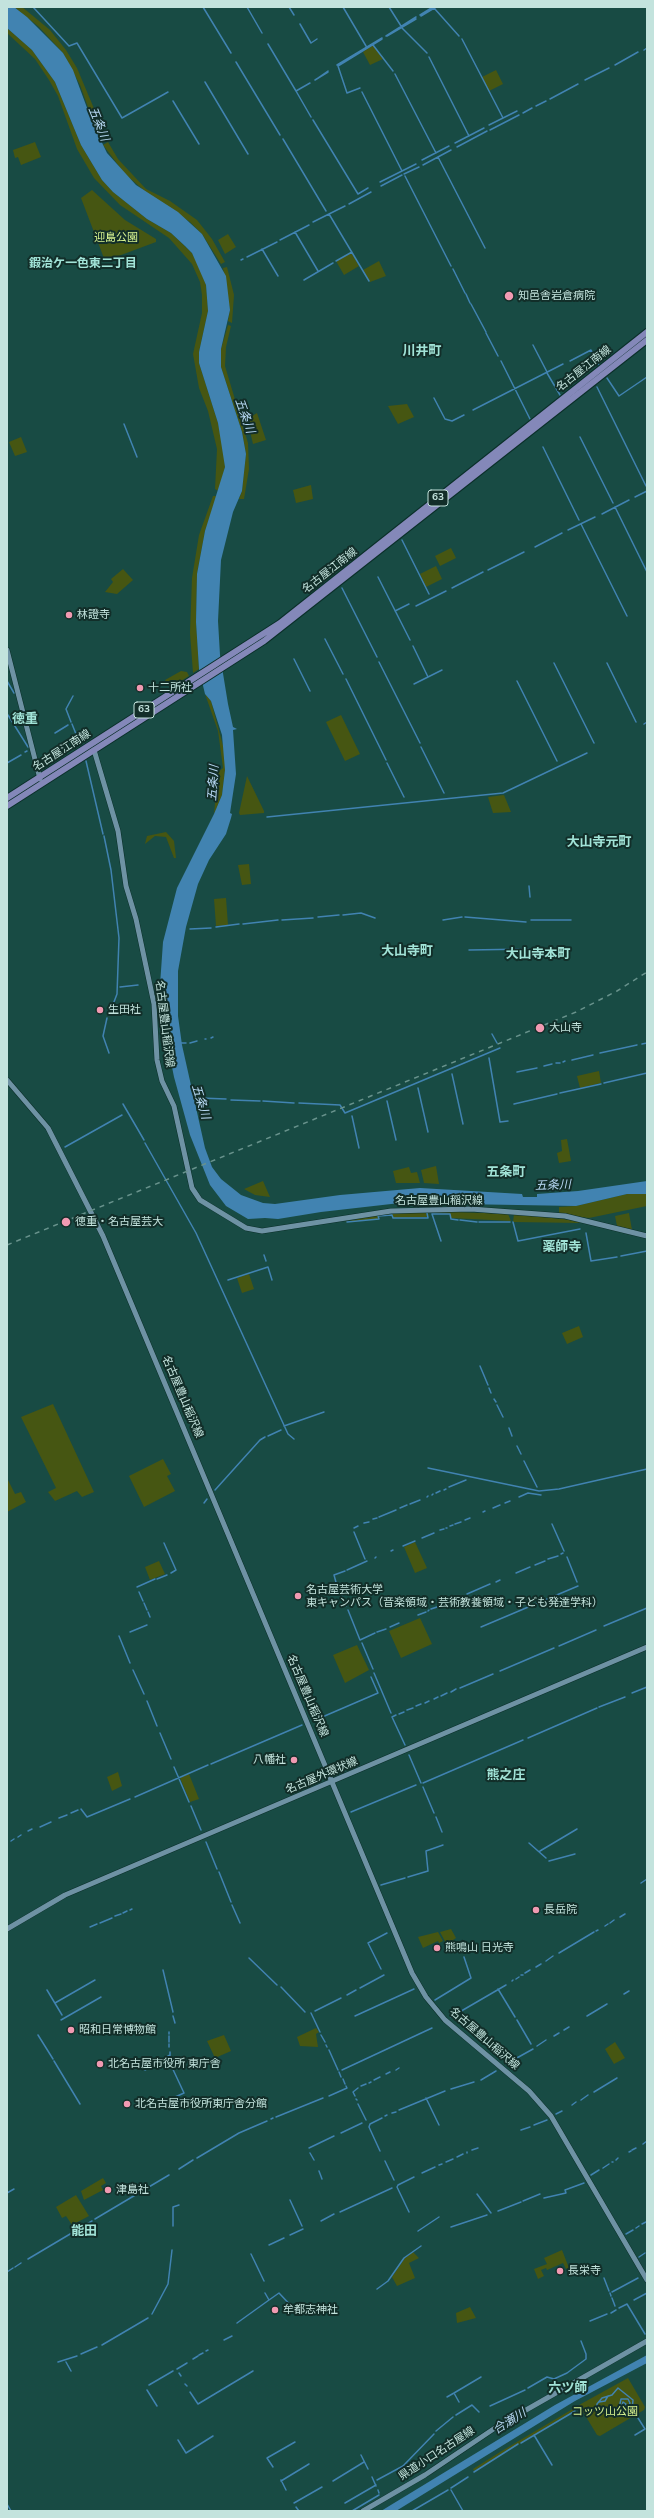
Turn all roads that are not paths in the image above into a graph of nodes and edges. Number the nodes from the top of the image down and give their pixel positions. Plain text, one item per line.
1 (647, 332) edge
2 (647, 340) edge
3 (7, 650) edge
4 (226, 662) junction
5 (197, 681) junction
6 (94, 750) junction
7 (41, 780) junction
8 (7, 798) edge
9 (7, 806) edge
10 (7, 1080) edge
11 (647, 1236) edge
12 (647, 1647) edge
13 (332, 1782) junction
14 (7, 1928) edge
15 (647, 2280) edge
16 (647, 2341) edge
17 (363, 2511) edge

1 - 4 main road, 名古屋江南線 / 63
2 - 4 main road, 名古屋江南線 / 63
3 - 7 main road
4 - 5 main road, 名古屋江南線 / 63
5 - 6 main road, 名古屋江南線 / 63
5 - 7 main road, 名古屋江南線 / 63
6 - 7 main road, 名古屋江南線 / 63
6 - 11 main road, 名古屋豊山稲沢線
7 - 8 main road, 名古屋江南線 / 63
7 - 9 main road, 名古屋江南線 / 63
10 - 13 main road, 名古屋豊山稲沢線
12 - 13 main road, 名古屋外環状線
13 - 14 main road, 名古屋外環状線
13 - 15 main road, 名古屋豊山稲沢線
16 - 17 main road, 県道小口名古屋線

